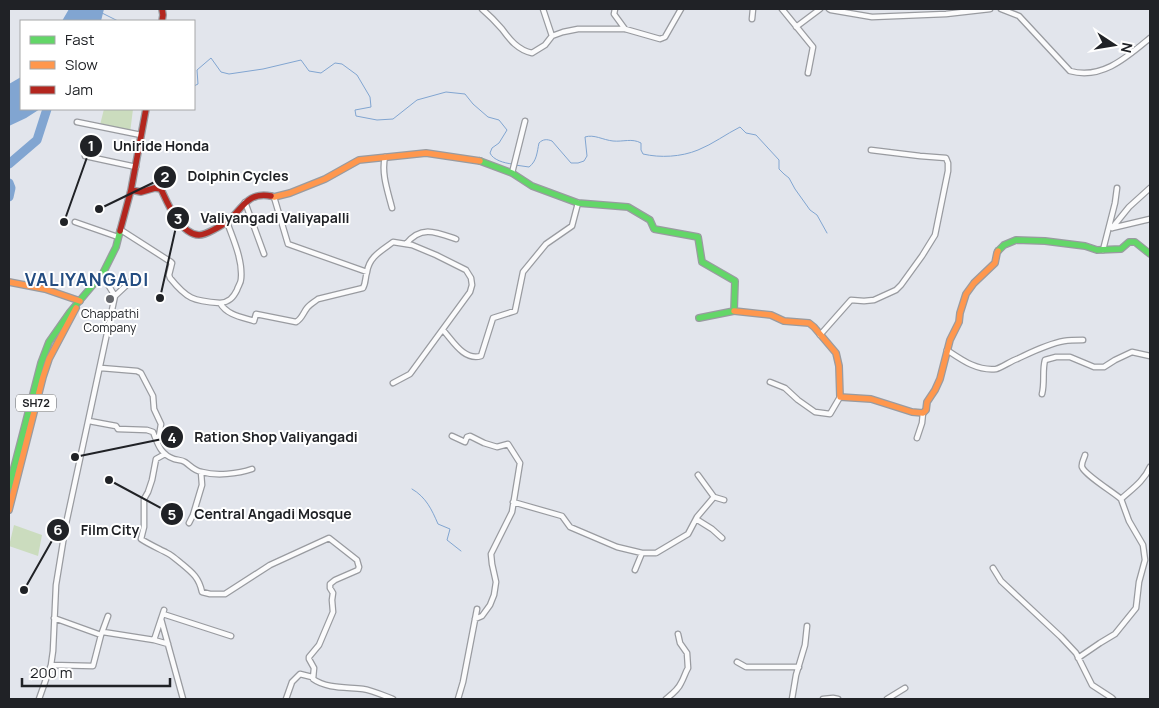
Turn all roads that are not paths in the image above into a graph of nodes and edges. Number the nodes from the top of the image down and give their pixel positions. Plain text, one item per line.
1 (482, 9) edge
2 (543, 9) edge
3 (615, 9) edge
4 (681, 9) edge
5 (753, 9) edge
6 (782, 9) edge
7 (820, 9) edge
8 (829, 9) edge
9 (990, 9) edge
10 (1001, 9) edge
11 (752, 19) dead end
12 (796, 26) junction
13 (625, 29) junction
14 (552, 36) junction
15 (1150, 38) edge
16 (808, 73) dead end
17 (146, 110) edge
18 (525, 121) dead end
19 (77, 122) dead end
20 (142, 135) junction
21 (871, 150) dead end
22 (85, 156) dead end
23 (385, 157) junction
24 (136, 167) junction
25 (513, 170) junction
26 (1117, 188) dead end
27 (1150, 188) edge
28 (131, 190) junction
29 (274, 197) junction
30 (245, 202) junction
31 (578, 203) junction
32 (392, 208) dead end
33 (1150, 219) edge
34 (75, 222) dead end
35 (227, 222) junction
36 (1111, 228) junction
37 (121, 230) junction
38 (118, 237) junction
39 (456, 239) dead end
40 (406, 244) junction
41 (1103, 250) junction
42 (264, 254) dead end
43 (1150, 254) edge
44 (367, 272) junction
45 (103, 273) junction
46 (131, 281) dead end
47 (9, 282) edge
48 (115, 296) junction
49 (80, 301) junction
50 (220, 303) junction
51 (734, 311) junction
52 (699, 318) dead end
53 (443, 330) junction
54 (820, 334) junction
55 (1083, 340) dead end
56 (947, 350) junction
57 (1150, 356) edge
58 (101, 368) junction
59 (770, 382) dead end
60 (393, 383) dead end
61 (1042, 394) dead end
62 (840, 397) junction
63 (923, 413) junction
64 (89, 421) junction
65 (452, 436) dead end
66 (917, 438) dead end
67 (157, 445) junction
68 (165, 454) junction
69 (1086, 455) dead end
70 (1150, 467) edge
71 (252, 470) dead end
72 (201, 472) junction
73 (698, 475) dead end
74 (9, 487) edge
75 (714, 497) junction
76 (1121, 499) junction
77 (724, 500) dead end
78 (514, 502) junction
79 (9, 510) edge
80 (696, 519) junction
81 (189, 522) dead end
82 (722, 538) dead end
83 (642, 553) junction
84 (993, 568) dead end
85 (635, 570) dead end
86 (476, 609) dead end
87 (163, 614) junction
88 (108, 616) dead end
89 (54, 618) junction
90 (475, 619) junction
91 (807, 626) dead end
92 (102, 634) junction
93 (678, 634) dead end
94 (231, 636) dead end
95 (154, 640) junction
96 (168, 644) junction
97 (1078, 658) junction
98 (737, 662) dead end
99 (50, 665) junction
100 (799, 667) junction
101 (312, 677) junction
102 (904, 688) dead end
103 (39, 699) edge
104 (183, 699) edge
105 (286, 699) edge
106 (394, 699) edge
107 (458, 699) edge
108 (666, 699) edge
109 (792, 699) edge
110 (823, 699) edge
111 (838, 699) edge
112 (887, 699) edge
113 (1112, 699) edge

1 - 14 street
2 - 14 street
3 - 13 street
4 - 13 street
5 - 11 street
6 - 12 street
7 - 12 street
8 - 9 street
10 - 15 street
12 - 16 street
13 - 14 street
17 - 20 street, SH72
18 - 25 street
19 - 20 street
20 - 24 street, SH72
21 - 54 street
22 - 24 street
23 - 25 street
23 - 29 street
23 - 32 street
24 - 28 street, SH72
25 - 31 street
26 - 36 street
27 - 36 street
28 - 35 street
28 - 37 street, SH72
29 - 30 street
29 - 44 street
30 - 35 street
30 - 42 street
31 - 51 street
31 - 53 street
33 - 36 street
34 - 38 street
35 - 50 street
36 - 41 street
37 - 38 street, SH72
37 - 50 street
38 - 45 street, SH72
39 - 40 street
40 - 44 street
40 - 53 street
41 - 43 street
41 - 56 street
44 - 50 street
45 - 48 street
45 - 49 street, SH72
46 - 48 street
47 - 49 street
48 - 58 street
49 - 74 street, SH72
49 - 79 street, SH72
51 - 52 street
51 - 54 street
53 - 60 street
54 - 62 street
55 - 56 street
56 - 63 street
57 - 61 street
58 - 64 street
58 - 67 street
59 - 62 street
62 - 63 street
63 - 66 street
64 - 67 street
64 - 89 street
65 - 78 street
67 - 68 street
68 - 72 street
68 - 101 street
69 - 76 street
70 - 76 street
71 - 72 street
72 - 81 street
73 - 75 street
75 - 77 street
75 - 80 street
76 - 97 street
78 - 83 street
78 - 90 street
80 - 82 street
80 - 83 street
83 - 85 street
84 - 97 street
86 - 90 street
87 - 94 street
87 - 95 street
87 - 96 street
88 - 92 street
89 - 92 street
89 - 99 street
90 - 107 street
91 - 100 street
92 - 95 street
92 - 99 street
93 - 108 street
95 - 96 street
96 - 104 street
97 - 113 street
98 - 100 street
99 - 103 street
100 - 109 street
101 - 105 street
101 - 106 street
102 - 112 street
110 - 111 street

